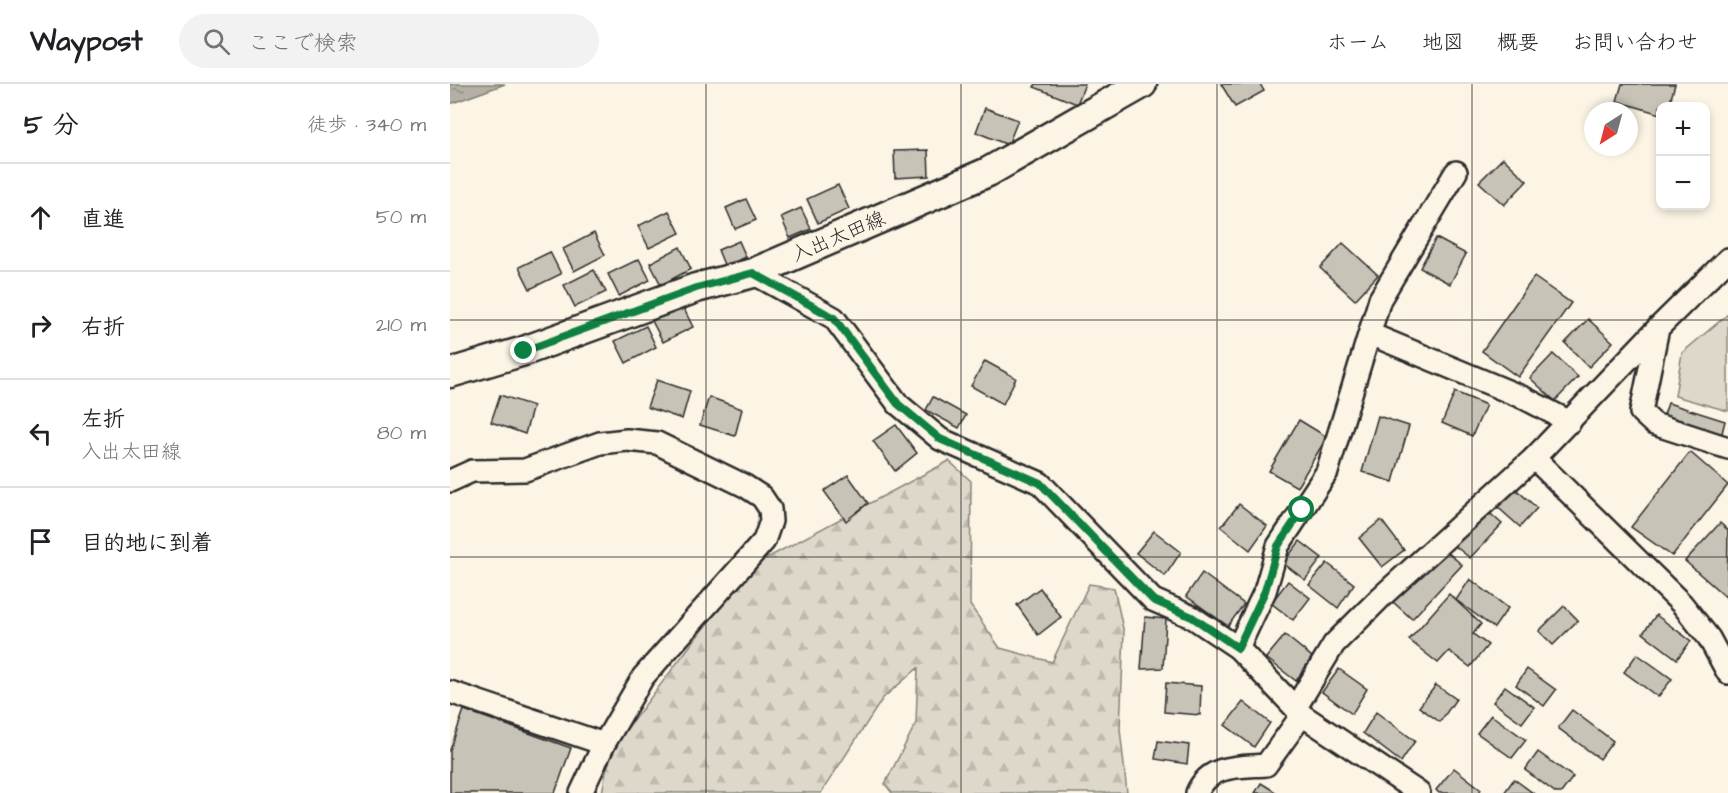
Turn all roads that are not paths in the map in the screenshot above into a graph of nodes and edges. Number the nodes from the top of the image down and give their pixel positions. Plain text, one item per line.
1 (1142, 84) edge
2 (1456, 172) dead end
3 (1728, 259) edge
4 (753, 273) junction
5 (1658, 328) junction
6 (1370, 334) junction
7 (450, 373) edge
8 (1570, 422) junction
9 (1728, 448) edge
10 (1534, 458) junction
11 (450, 481) edge
12 (1238, 648) junction
13 (1728, 673) edge
14 (450, 692) edge
15 (1299, 711) junction
16 (604, 744) junction
17 (581, 793) edge
18 (1197, 793) edge
19 (1419, 793) edge

1 - 4 main road, 入出太田線
2 - 6 street
3 - 5 street
4 - 7 main road, 入出太田線
4 - 12 street
5 - 8 street
5 - 9 street
6 - 8 street
6 - 12 street
8 - 10 street
10 - 13 street
10 - 15 street
11 - 16 street
12 - 15 street
14 - 16 street
15 - 18 street
15 - 19 street
16 - 17 street

